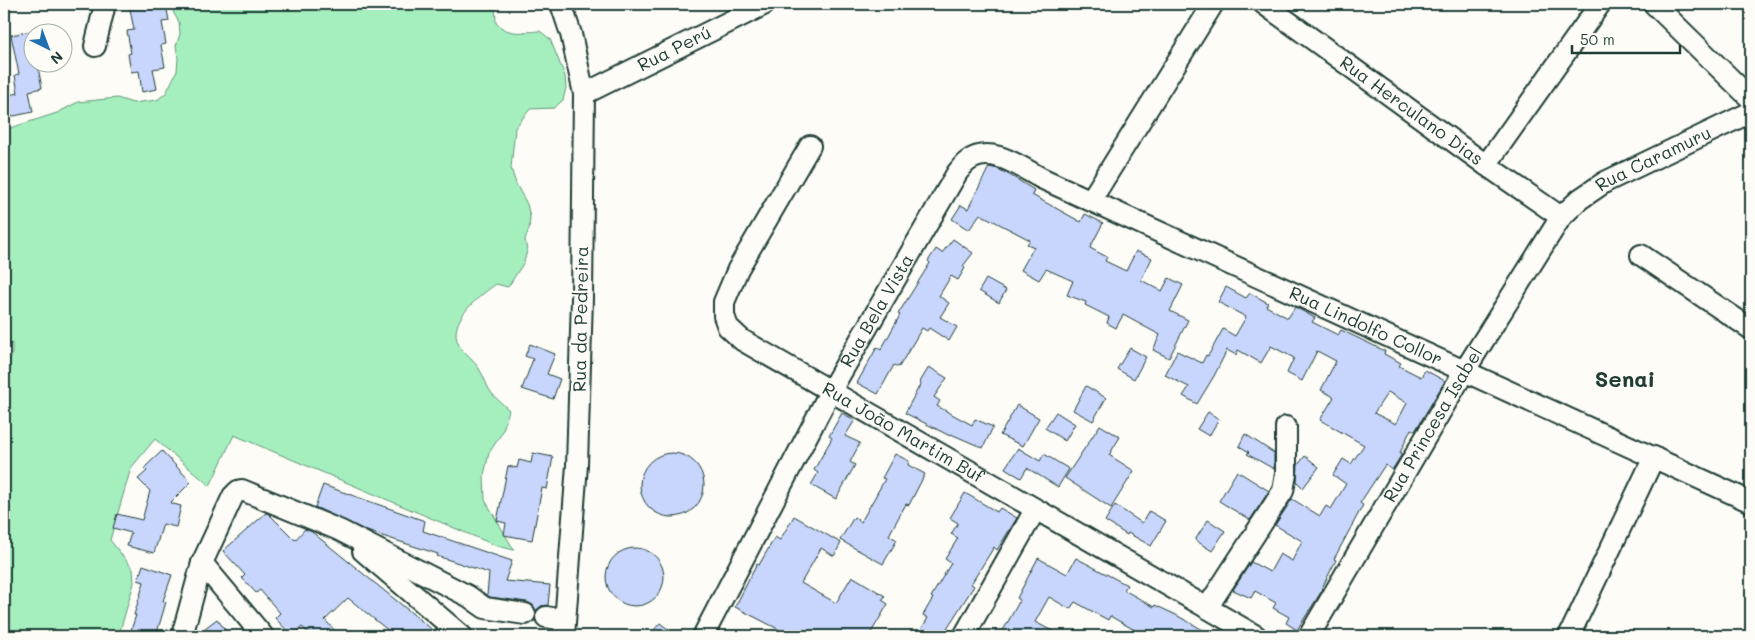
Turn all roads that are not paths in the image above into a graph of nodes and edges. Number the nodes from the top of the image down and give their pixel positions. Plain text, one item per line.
1 (105, 4) edge
2 (561, 4) edge
3 (765, 4) edge
4 (1213, 4) edge
5 (1264, 4) edge
6 (1600, 4) edge
7 (1654, 4) edge
8 (95, 46) dead end
9 (584, 94) junction
10 (1751, 99) edge
11 (1751, 112) edge
12 (810, 146) dead end
13 (980, 155) joint
14 (1486, 165) junction
15 (1091, 200) junction
16 (1561, 217) junction
17 (1641, 255) dead end
18 (1751, 329) edge
19 (1465, 370) junction
20 (831, 390) junction
21 (1286, 427) dead end
22 (1654, 458) junction
23 (1751, 502) edge
24 (1035, 510) junction
25 (339, 530) junction
26 (202, 563) junction
27 (1207, 608) junction
28 (525, 614) dead end
29 (558, 624) edge
30 (182, 636) edge
31 (263, 636) edge
32 (462, 636) edge
33 (703, 636) edge
34 (964, 636) edge
35 (1256, 636) edge
36 (1309, 636) edge
37 (1569, 636) edge

1 - 8 street
2 - 9 street, Rua da Pedreira
3 - 9 street, Rua Perú
4 - 15 street
5 - 14 street, Rua Herculano Dias
6 - 14 street
7 - 10 street
9 - 29 street, Rua da Pedreira
11 - 16 street, Rua Caramuru
12 - 20 street, Rua João Martim Buf
13 - 15 street, Rua Lindolfo Collor
13 - 20 street, Rua Bela Vista
14 - 16 street, Rua Herculano Dias
15 - 19 street, Rua Lindolfo Collor
16 - 19 street, Rua Princesa Isabel
17 - 18 street
19 - 22 street, Rua Lindolfo Collor
19 - 36 street, Rua Princesa Isabel
20 - 24 street, Rua João Martim Buf
20 - 33 street, Rua Bela Vista
21 - 27 street
22 - 23 street, Rua Lindolfo Collor
22 - 37 street
24 - 27 street, Rua João Martim Buf
24 - 34 street
25 - 26 street
25 - 28 street
25 - 32 street
26 - 30 street
26 - 31 street
27 - 35 street, Rua João Martim Buf

